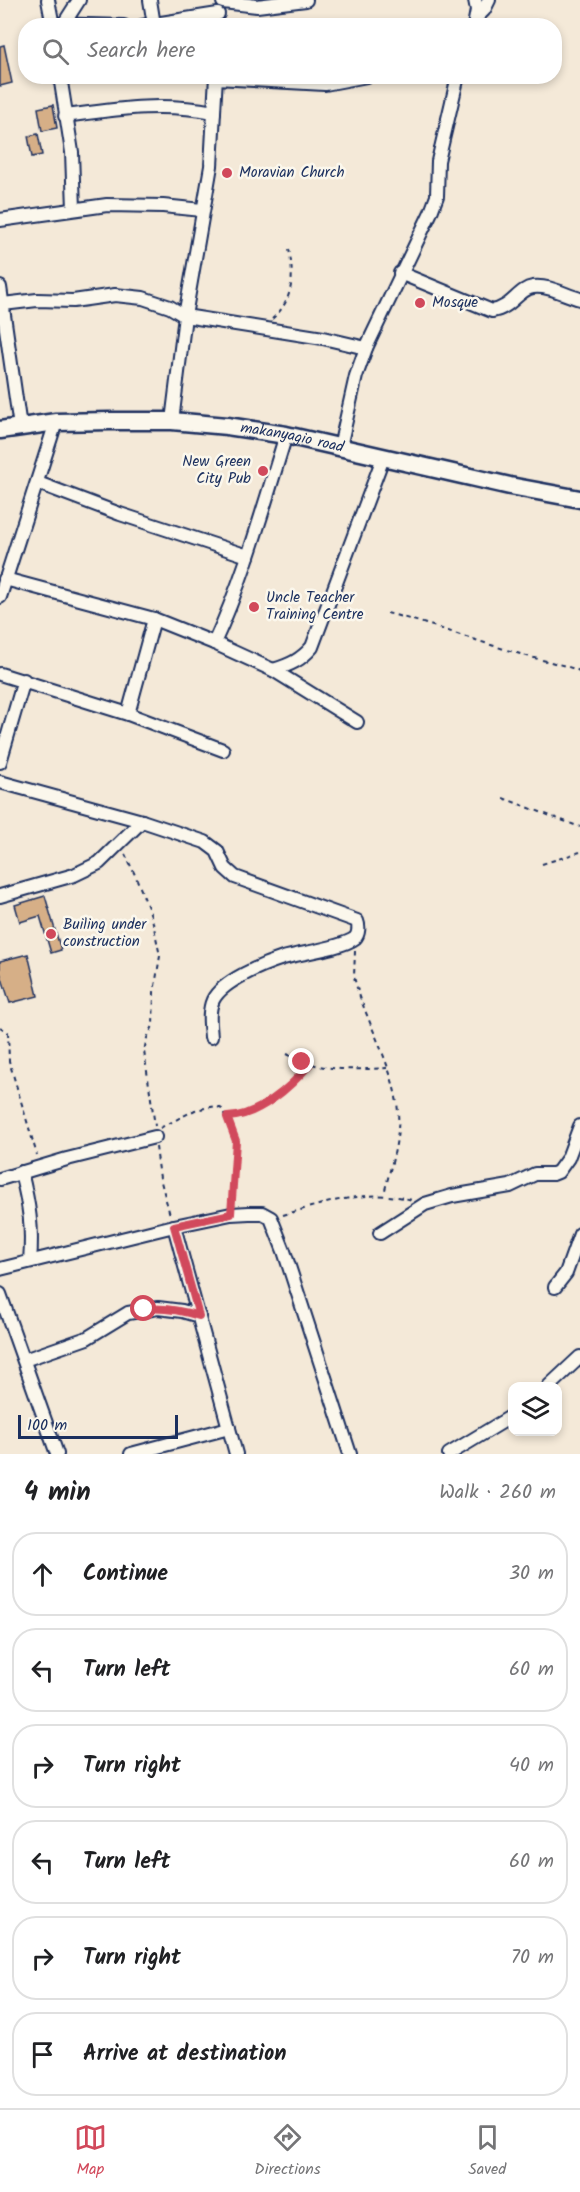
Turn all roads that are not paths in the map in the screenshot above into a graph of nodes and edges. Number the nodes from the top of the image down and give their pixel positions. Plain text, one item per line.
1 (79, 0) edge
2 (150, 0) edge
3 (306, 0) edge
4 (475, 0) edge
5 (489, 0) edge
6 (46, 1) edge
7 (224, 1) edge
8 (53, 18) edge
9 (62, 18) edge
10 (153, 18) edge
11 (219, 18) edge
12 (475, 18) edge
13 (478, 18) edge
14 (61, 84) edge
15 (216, 84) edge
16 (456, 84) edge
17 (214, 112) junction
18 (65, 116) junction
19 (74, 209) junction
20 (202, 210) junction
21 (0, 220) edge
22 (400, 273) junction
23 (0, 287) edge
24 (580, 298) edge
25 (3, 304) junction
26 (185, 316) junction
27 (3, 325) edge
28 (366, 348) junction
29 (172, 421) junction
30 (56, 422) junction
31 (20, 427) junction
32 (0, 430) edge
33 (286, 435) junction
34 (340, 447) junction
35 (383, 458) junction
36 (38, 483) junction
37 (580, 499) edge
38 (248, 556) junction
39 (5, 579) junction
40 (0, 597) edge
41 (154, 618) junction
42 (214, 643) junction
43 (273, 670) junction
44 (0, 674) edge
45 (24, 680) junction
46 (128, 714) junction
47 (357, 722) dead end
48 (223, 750) dead end
49 (0, 762) edge
50 (0, 782) edge
51 (142, 821) junction
52 (0, 896) edge
53 (211, 1037) dead end
54 (580, 1126) edge
55 (154, 1137) road end
56 (574, 1160) edge
57 (21, 1172) junction
58 (0, 1179) edge
59 (173, 1226) junction
60 (380, 1233) dead end
61 (580, 1234) edge
62 (30, 1261) junction
63 (0, 1269) edge
64 (555, 1287) dead end
65 (0, 1294) edge
66 (199, 1316) junction
67 (24, 1360) junction
68 (579, 1361) edge
69 (554, 1382) edge
70 (508, 1419) edge
71 (229, 1428) junction
72 (57, 1454) edge
73 (131, 1454) edge
74 (236, 1454) edge
75 (350, 1454) edge
76 (449, 1454) edge

1 - 9 street
2 - 10 street
3 - 7 street
4 - 12 street
5 - 13 street
6 - 8 street
7 - 11 street
14 - 18 street
15 - 17 street
16 - 22 street
17 - 18 street
17 - 20 street
18 - 19 street
19 - 20 street
19 - 21 street
20 - 26 street
22 - 24 street
22 - 28 street
23 - 25 street
25 - 26 street
25 - 27 street
26 - 28 street
26 - 29 street
27 - 31 street
28 - 34 street
29 - 30 street, makanyagio road
29 - 33 street, makanyagio road
30 - 31 street, makanyagio road
30 - 36 street
31 - 32 street, makanyagio road
33 - 34 street, makanyagio road
33 - 38 street
34 - 35 street, makanyagio road
35 - 37 street, makanyagio road
35 - 43 street
36 - 38 street
36 - 39 street
38 - 42 street
39 - 40 street
39 - 41 street
41 - 42 street
41 - 46 street
42 - 43 street
43 - 47 street
44 - 45 street
45 - 46 street
45 - 49 street
46 - 48 street
50 - 51 street
51 - 52 street
51 - 53 street
54 - 56 street
55 - 57 street
56 - 60 street
57 - 58 street
57 - 62 street
59 - 62 street
59 - 66 street
59 - 75 street
61 - 64 street
62 - 63 street
65 - 67 street
66 - 67 street
66 - 71 street
67 - 72 street
68 - 69 street
70 - 76 street
71 - 73 street
71 - 74 street

